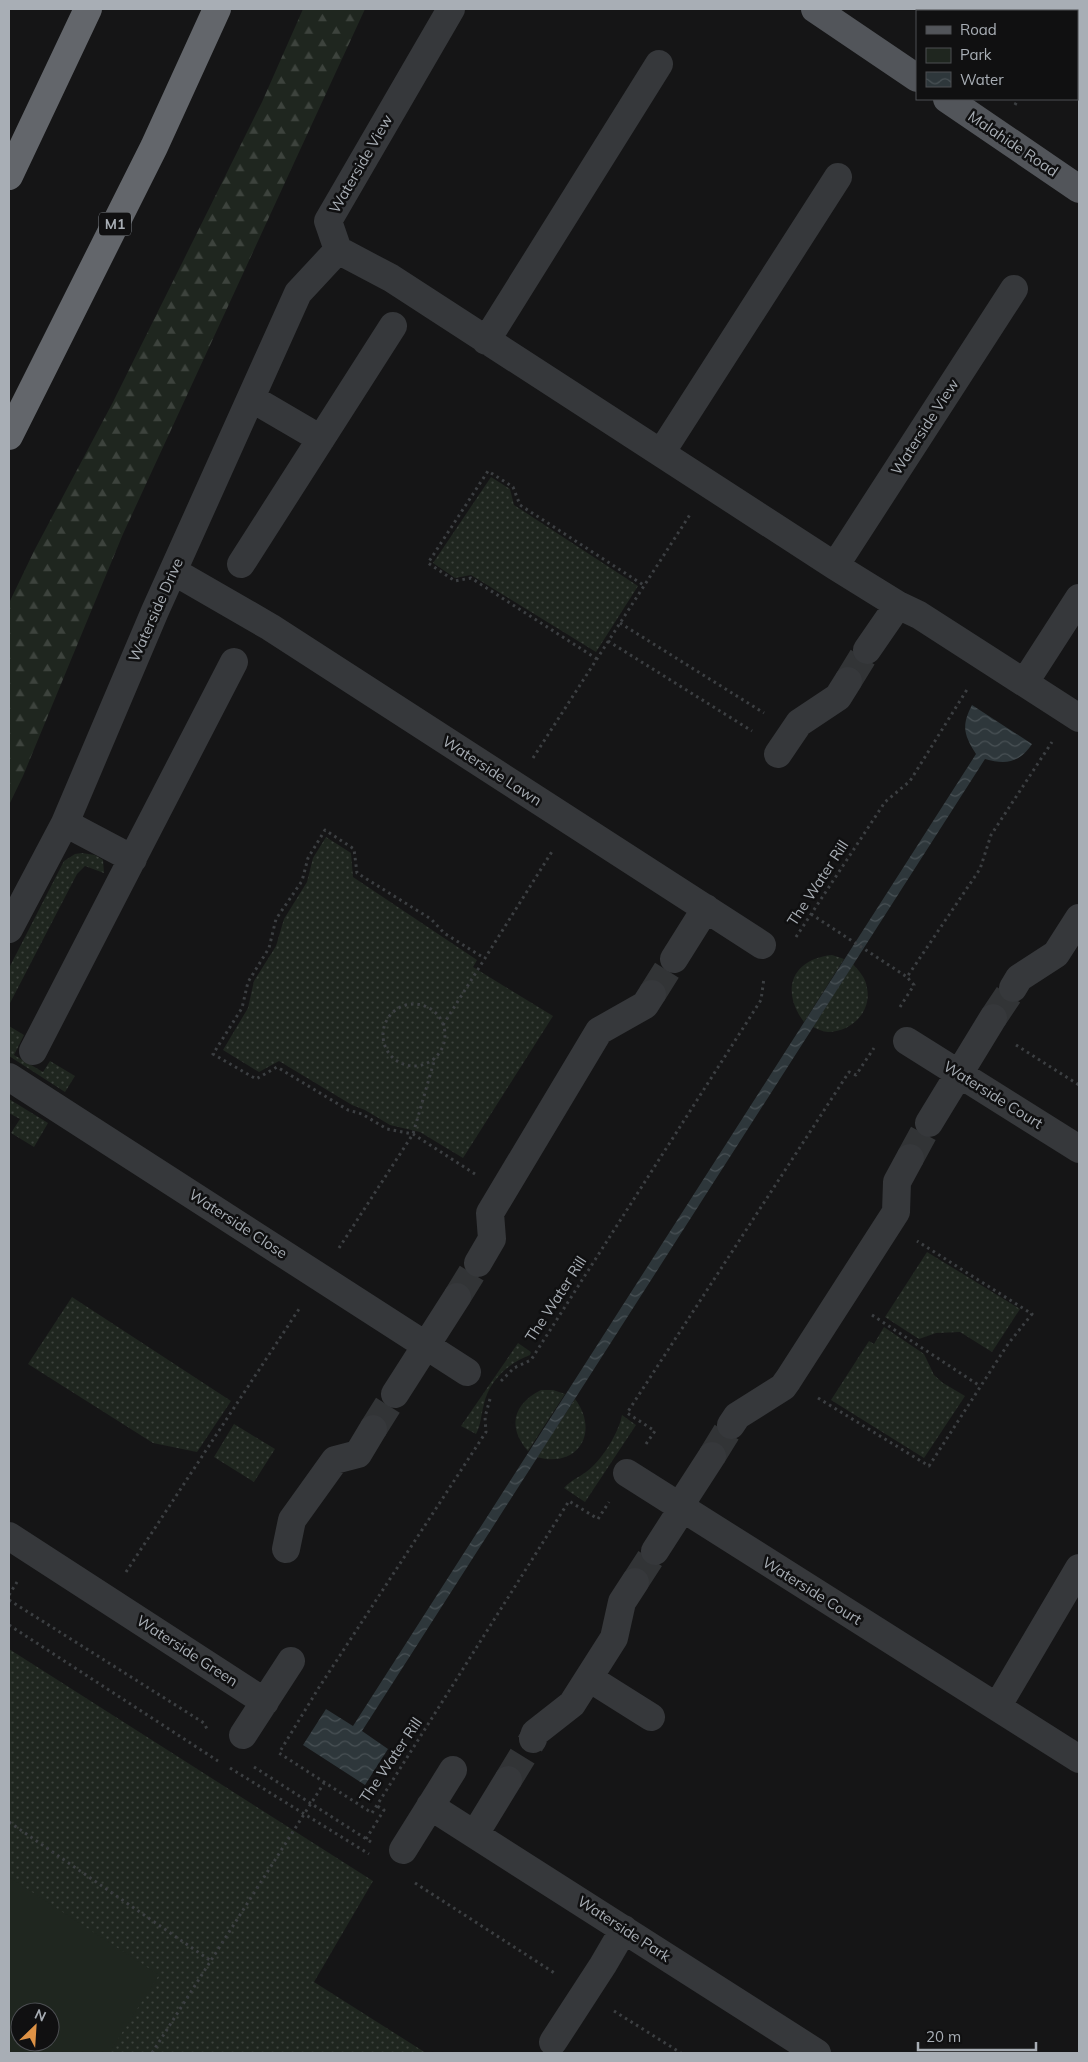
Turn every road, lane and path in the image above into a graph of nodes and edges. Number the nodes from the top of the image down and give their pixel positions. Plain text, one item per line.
1 (88, 9) edge
2 (217, 9) edge
3 (451, 9) edge
4 (815, 9) edge
5 (659, 64) dead end
6 (916, 77) edge
7 (947, 100) edge
8 (9, 176) edge
9 (838, 177) dead end
10 (1079, 189) edge
11 (338, 250) junction
12 (1014, 289) dead end
13 (393, 326) dead end
14 (486, 341) junction
15 (251, 398) junction
16 (9, 436) edge
17 (320, 439) junction
18 (661, 453) junction
19 (710, 484) junction
20 (241, 564) dead end
21 (836, 566) junction
22 (173, 571) junction
23 (645, 586) junction
24 (1079, 598) edge
25 (898, 605) junction
26 (620, 623) junction
27 (608, 641) junction
28 (867, 650) tunnel mouth
29 (987, 658) junction
30 (597, 659) junction
31 (234, 662) dead end
32 (848, 681) tunnel mouth
33 (1024, 682) junction
34 (1075, 715) edge
35 (784, 745) junction
36 (516, 786) junction
37 (571, 822) junction
38 (64, 823) junction
39 (133, 859) junction
40 (706, 908) junction
41 (811, 914) junction
42 (1079, 918) edge
43 (9, 929) edge
44 (790, 941) dead end
45 (762, 945) dead end
46 (484, 958) junction
47 (674, 959) tunnel mouth
48 (765, 974) dead end
49 (907, 977) junction
50 (1013, 988) tunnel mouth
51 (652, 994) tunnel mouth
52 (896, 1014) dead end
53 (991, 1022) joint
54 (443, 1025) junction
55 (907, 1041) dead end
56 (877, 1043) dead end
57 (33, 1051) dead end
58 (435, 1058) junction
59 (959, 1072) junction
60 (9, 1077) edge
61 (1079, 1085) edge
62 (929, 1123) tunnel mouth
63 (413, 1134) junction
64 (1079, 1149) edge
65 (910, 1158) tunnel mouth
66 (503, 1192) junction
67 (889, 1224) junction
68 (478, 1263) tunnel mouth
69 (320, 1277) junction
70 (457, 1296) tunnel mouth
71 (842, 1296) junction
72 (426, 1346) junction
73 (467, 1372) dead end
74 (788, 1380) junction
75 (498, 1384) dead end
76 (980, 1386) junction
77 (493, 1390) dead end
78 (394, 1394) tunnel mouth
79 (731, 1425) tunnel mouth
80 (373, 1429) tunnel mouth
81 (712, 1456) tunnel mouth
82 (627, 1473) junction
83 (680, 1508) junction
84 (9, 1536) edge
85 (286, 1549) dead end
86 (655, 1551) tunnel mouth
87 (1079, 1568) edge
88 (635, 1582) tunnel mouth
89 (9, 1600) edge
90 (108, 1600) junction
91 (9, 1625) edge
92 (291, 1661) dead end
93 (589, 1678) junction
94 (265, 1702) junction
95 (997, 1706) junction
96 (651, 1717) dead end
97 (209, 1732) dead end
98 (243, 1735) dead end
99 (533, 1740) tunnel mouth
100 (1079, 1759) edge
101 (247, 1762) dead end
102 (454, 1770) dead end
103 (508, 1780) tunnel mouth
104 (324, 1782) junction
105 (310, 1803) junction
106 (377, 1806) junction
107 (430, 1806) junction
108 (303, 1815) junction
109 (9, 1822) edge
110 (475, 1834) junction
111 (366, 1839) junction
112 (374, 1844) dead end
113 (403, 1850) dead end
114 (375, 1858) dead end
115 (408, 1878) dead end
116 (624, 1929) junction
117 (211, 1961) junction
118 (585, 1993) junction
119 (553, 2042) dead end
120 (152, 2053) edge
121 (681, 2053) edge
122 (817, 2053) edge

1 - 8 highway
2 - 16 highway, M1
3 - 11 street, Waterside View
4 - 6 main road
5 - 14 street
7 - 10 main road, Malahide Road
9 - 18 street
11 - 14 street
11 - 15 street, Waterside Drive
12 - 21 street, Waterside View
13 - 17 street
14 - 18 street
15 - 17 street
15 - 22 street, Waterside Drive
17 - 20 street
18 - 19 street
19 - 21 street
19 - 23 path
21 - 25 street
22 - 36 street, Waterside Lawn
22 - 38 street, Waterside Drive
23 - 26 path
23 - 30 path
24 - 33 street
25 - 28 street
25 - 29 street
26 - 27 path
26 - 35 path
27 - 30 path
27 - 35 path
29 - 33 street
29 - 41 path, The Water Rill
30 - 36 path
31 - 39 street
32 - 35 street
33 - 34 street
34 - 49 path
36 - 37 street, Waterside Lawn
37 - 40 street, Waterside Lawn
37 - 46 path
38 - 39 street
38 - 43 street, Waterside Drive
39 - 57 street
40 - 45 street, Waterside Lawn
40 - 47 street
41 - 44 path, The Water Rill
41 - 49 path
42 - 50 street
46 - 54 path
46 - 63 path
48 - 75 path, The Water Rill
49 - 52 path
51 - 66 street
53 - 59 street
53 - 61 path
54 - 58 path
54 - 58 path
55 - 59 street, Waterside Court
56 - 82 path, The Water Rill
58 - 63 path
59 - 62 street
59 - 64 street, Waterside Court
60 - 69 street, Waterside Close
63 - 66 path
63 - 69 path
65 - 67 street
66 - 68 street
67 - 71 street
67 - 76 path
69 - 72 street, Waterside Close
69 - 90 path
70 - 72 street
71 - 74 street
71 - 76 path
72 - 73 street, Waterside Close
72 - 78 street
74 - 76 path
74 - 79 street
77 - 104 path, The Water Rill
80 - 85 street
81 - 83 street
82 - 83 street, Waterside Court
82 - 106 path, The Water Rill
83 - 86 street
83 - 95 street, Waterside Court
84 - 90 street
87 - 95 street
88 - 93 street
89 - 97 path
90 - 94 street, Waterside Green
91 - 108 path
92 - 94 street
93 - 96 street
93 - 99 street
94 - 98 street
95 - 100 street, Waterside Court
101 - 105 path
102 - 107 street
103 - 110 street
104 - 105 path
104 - 106 path, The Water Rill
105 - 108 path
105 - 111 path
106 - 111 path
107 - 110 street, Waterside Park
107 - 113 street
108 - 114 path
108 - 117 path
109 - 117 path
110 - 116 street, Waterside Park
111 - 112 path
115 - 118 path
116 - 118 street
116 - 122 street, Waterside Park
117 - 120 path
118 - 119 street
118 - 121 path

